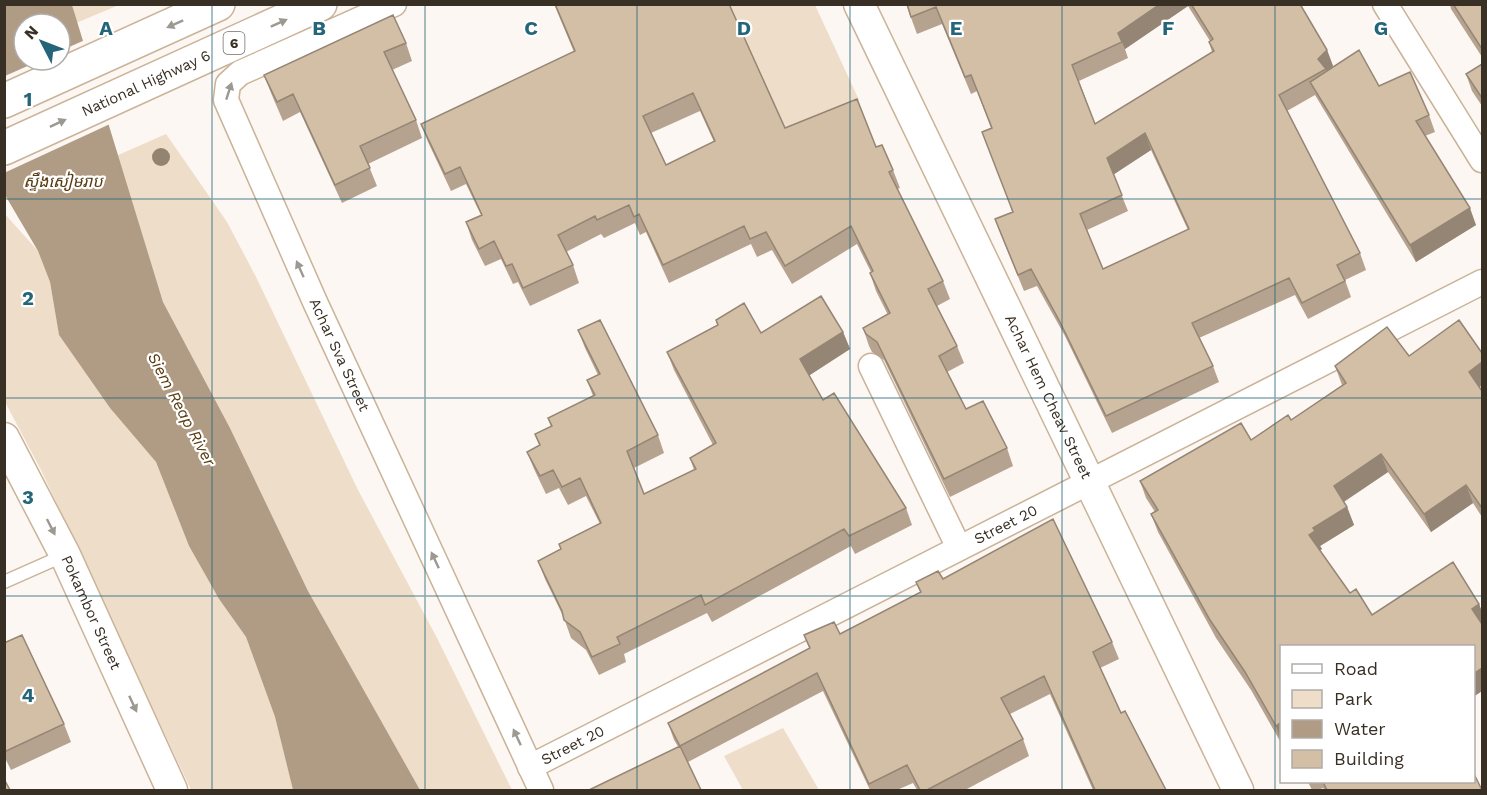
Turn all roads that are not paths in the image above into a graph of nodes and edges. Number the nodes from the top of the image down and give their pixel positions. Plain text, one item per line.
1 (218, 4) edge
2 (320, 4) edge
3 (394, 4) edge
4 (859, 4) edge
5 (1385, 4) edge
6 (4, 101) edge
7 (4, 148) edge
8 (1482, 160) edge
9 (1482, 283) edge
10 (871, 366) dead end
11 (4, 438) edge
12 (1089, 481) junction
13 (958, 548) junction
14 (65, 555) junction
15 (4, 582) edge
16 (530, 767) junction
17 (172, 790) edge
18 (541, 790) edge
19 (1238, 790) edge

1 -> 6 main road
7 -> 2 main road, National Highway 6 / 6
16 -> 3 street, Achar Sva Street
4 - 12 street, Achar Hem Cheav Street
5 - 8 street
9 - 12 street, Street 20
10 - 13 street
11 -> 14 street, Pokambor Street
12 - 13 street, Street 20
12 - 19 street, Achar Hem Cheav Street
13 - 16 street, Street 20
14 - 15 lane
14 -> 17 street, Pokambor Street
16 - 18 street, Achar Sva Street

